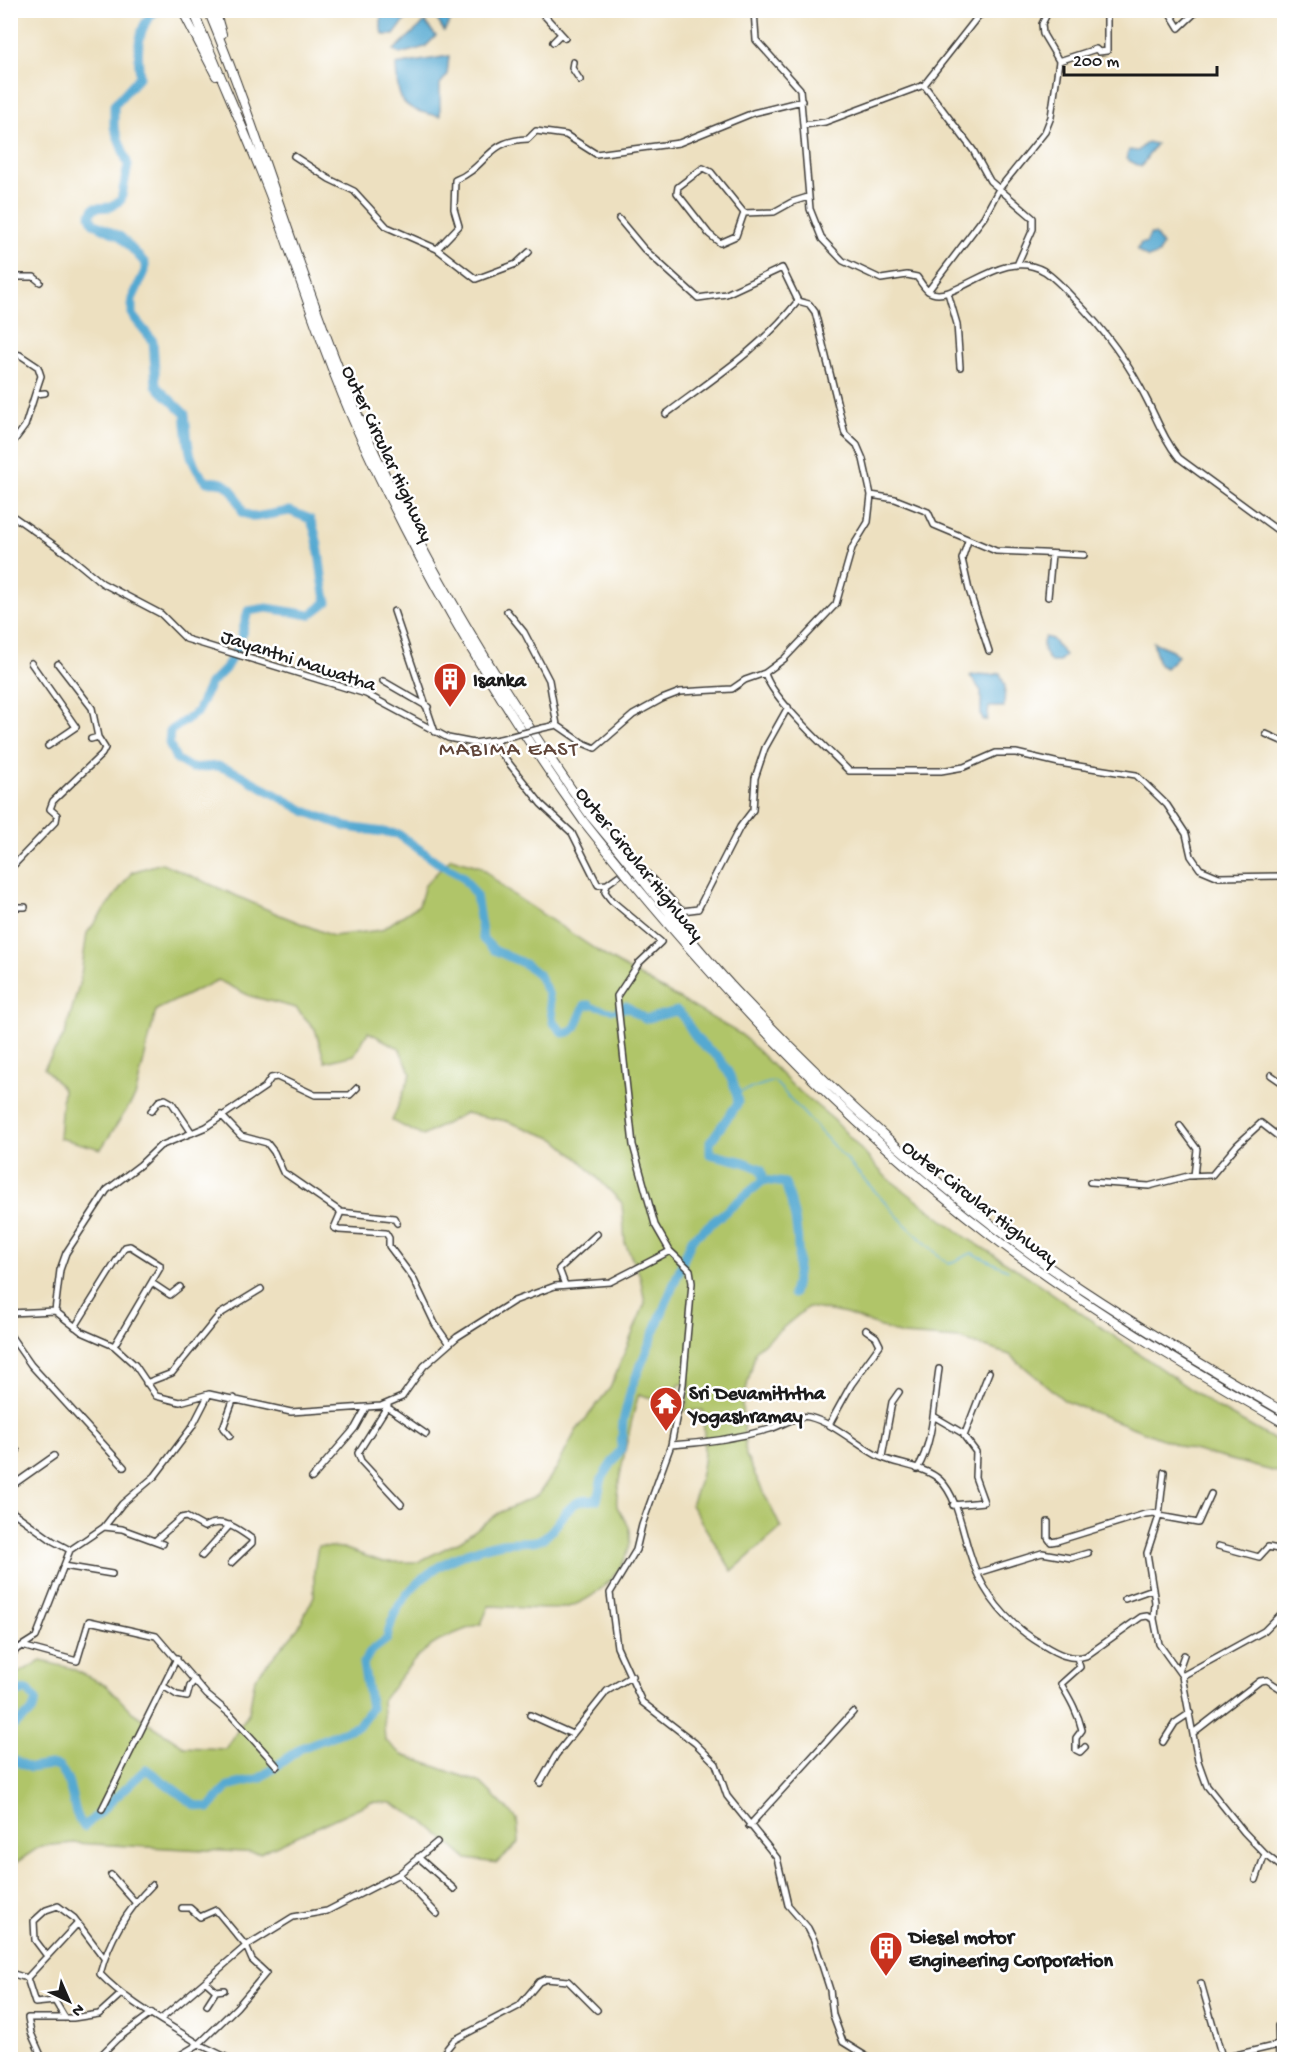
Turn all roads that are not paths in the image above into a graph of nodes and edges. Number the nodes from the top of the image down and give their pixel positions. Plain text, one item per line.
1 (182, 10) edge
2 (193, 10) edge
3 (208, 10) edge
4 (215, 10) edge
5 (754, 10) edge
6 (969, 10) edge
7 (1049, 10) edge
8 (1107, 10) edge
9 (1168, 10) edge
10 (1198, 10) edge
11 (542, 13) dead end
12 (981, 13) edge
13 (553, 42) dead end
14 (1059, 61) junction
15 (573, 62) dead end
16 (580, 80) dead end
17 (924, 85) junction
18 (802, 101) junction
19 (245, 107) junction
20 (235, 112) junction
21 (804, 125) junction
22 (294, 156) dead end
23 (999, 189) junction
24 (808, 197) junction
25 (744, 213) junction
26 (619, 219) dead end
27 (437, 249) junction
28 (529, 252) dead end
29 (1017, 265) junction
30 (300, 271) junction
31 (10, 272) edge
32 (40, 282) dead end
33 (928, 291) junction
34 (948, 293) junction
35 (798, 301) junction
36 (10, 353) edge
37 (960, 367) dead end
38 (45, 393) dead end
39 (35, 394) junction
40 (666, 414) dead end
41 (11, 445) edge
42 (871, 495) junction
43 (10, 514) edge
44 (1284, 535) edge
45 (968, 541) junction
46 (1052, 554) junction
47 (1084, 555) dead end
48 (1048, 597) dead end
49 (394, 611) dead end
50 (507, 611) dead end
51 (989, 651) dead end
52 (32, 663) dead end
53 (58, 664) dead end
54 (765, 673) junction
55 (383, 681) dead end
56 (428, 706) junction
57 (788, 707) junction
58 (557, 725) junction
59 (435, 732) junction
60 (1266, 734) dead end
61 (98, 737) junction
62 (91, 739) dead end
63 (498, 740) junction
64 (1284, 742) edge
65 (48, 746) dead end
66 (588, 820) junction
67 (10, 869) edge
68 (1284, 876) edge
69 (606, 884) junction
70 (10, 907) edge
71 (25, 908) dead end
72 (1271, 1075) dead end
73 (1284, 1084) edge
74 (357, 1088) dead end
75 (151, 1111) dead end
76 (221, 1115) junction
77 (1180, 1126) dead end
78 (192, 1133) junction
79 (1284, 1141) edge
80 (1194, 1176) junction
81 (1090, 1182) dead end
82 (341, 1212) junction
83 (397, 1223) dead end
84 (597, 1234) dead end
85 (672, 1252) junction
86 (152, 1283) junction
87 (565, 1285) junction
88 (180, 1287) dead end
89 (261, 1289) dead end
90 (55, 1311) junction
91 (10, 1313) edge
92 (75, 1326) junction
93 (866, 1330) dead end
94 (10, 1335) edge
95 (449, 1344) junction
96 (114, 1346) junction
97 (939, 1369) dead end
98 (989, 1372) dead end
99 (146, 1383) junction
100 (899, 1392) dead end
101 (208, 1394) junction
102 (234, 1398) junction
103 (388, 1405) junction
104 (366, 1408) junction
105 (1284, 1412) edge
106 (934, 1417) junction
107 (1284, 1423) edge
108 (829, 1425) junction
109 (426, 1434) dead end
110 (964, 1434) junction
111 (230, 1436) dead end
112 (671, 1445) junction
113 (17, 1451) dead end
114 (10, 1456) edge
115 (54, 1456) dead end
116 (882, 1457) junction
117 (124, 1467) dead end
118 (917, 1469) junction
119 (1164, 1472) dead end
120 (312, 1478) dead end
121 (10, 1487) edge
122 (1211, 1494) dead end
123 (401, 1504) dead end
124 (953, 1505) junction
125 (10, 1510) edge
126 (1160, 1516) junction
127 (1048, 1522) dead end
128 (230, 1525) junction
129 (104, 1527) junction
130 (1284, 1536) edge
131 (156, 1540) junction
132 (163, 1544) dead end
133 (1218, 1546) dead end
134 (1282, 1548) edge
135 (70, 1550) junction
136 (1088, 1553) dead end
137 (202, 1556) dead end
138 (231, 1563) dead end
139 (64, 1566) junction
140 (977, 1573) junction
141 (112, 1574) dead end
142 (1153, 1589) junction
143 (1125, 1599) dead end
144 (1284, 1611) edge
145 (1154, 1619) junction
146 (22, 1646) junction
147 (1184, 1655) dead end
148 (10, 1657) edge
149 (177, 1658) junction
150 (1077, 1659) junction
151 (1179, 1669) junction
152 (632, 1676) junction
153 (1182, 1676) junction
154 (195, 1680) junction
155 (163, 1686) junction
156 (1284, 1690) edge
157 (853, 1712) dead end
158 (1190, 1713) junction
159 (530, 1715) dead end
160 (1193, 1733) junction
161 (572, 1734) junction
162 (1163, 1742) dead end
163 (1085, 1747) dead end
164 (277, 1766) dead end
165 (540, 1784) dead end
166 (102, 1809) dead end
167 (749, 1826) junction
168 (437, 1842) dead end
169 (1265, 1854) junction
170 (418, 1857) junction
171 (1284, 1869) edge
172 (111, 1875) dead end
173 (399, 1875) junction
174 (1256, 1880) dead end
175 (152, 1885) dead end
176 (454, 1889) dead end
177 (135, 1902) junction
178 (182, 1908) dead end
179 (437, 1914) dead end
180 (78, 1923) junction
181 (246, 1946) junction
182 (47, 1956) junction
183 (104, 1958) junction
184 (10, 1973) edge
185 (27, 1978) junction
186 (206, 1982) junction
187 (1201, 1983) dead end
188 (224, 1990) dead end
189 (216, 1991) junction
190 (120, 1995) junction
191 (207, 2005) dead end
192 (597, 2010) dead end
193 (152, 2013) junction
194 (65, 2018) junction
195 (161, 2019) junction
196 (1284, 2025) edge
197 (199, 2044) junction
198 (1278, 2045) junction
199 (183, 2054) junction
200 (1222, 2057) junction
201 (97, 2059) edge
202 (43, 2060) edge
203 (172, 2060) edge
204 (194, 2060) edge
205 (232, 2060) edge
206 (438, 2060) edge
207 (872, 2060) edge
208 (1215, 2060) edge
209 (1280, 2060) edge

1 - 20 highway
2 - 20 highway, Outer Circular Highway
3 - 19 highway, Outer Circular Highway
4 - 19 highway
5 - 18 street
6 - 12 street
7 - 14 street
8 - 14 street
9 - 10 street
11 - 13 street
12 - 17 street
14 - 23 street
15 - 16 street
17 - 21 street
17 - 23 street
18 - 21 street
18 - 27 street
19 - 30 highway, Outer Circular Highway
20 - 30 highway, Outer Circular Highway
21 - 24 street
22 - 27 street
23 - 29 street
23 - 33 street
24 - 25 street
24 - 33 street
25 - 25 street
26 - 35 street
27 - 28 street
29 - 34 street
29 - 44 street
30 - 66 highway, Outer Circular Highway
31 - 32 street
33 - 34 street
34 - 37 street
35 - 40 street
35 - 42 street
36 - 39 street
38 - 39 street
39 - 41 street
42 - 45 street
42 - 54 street
43 - 59 street, Jayanthi Mawatha
45 - 46 street
45 - 51 street
46 - 47 street
46 - 48 street
49 - 56 street
50 - 58 street
52 - 65 street
53 - 61 street
54 - 57 street
54 - 58 street
55 - 56 street
56 - 59 street
57 - 68 street
57 - 69 street
58 - 63 street, Jayanthi Mawatha, bridge
59 - 63 street, Jayanthi Mawatha
60 - 64 street
61 - 62 street
61 - 67 street
63 - 69 street
66 - 105 highway, Outer Circular Highway, bridge
66 - 107 highway, Outer Circular Highway, bridge
69 - 85 street
70 - 71 street
72 - 73 street
74 - 76 street
75 - 78 street
76 - 78 street
76 - 82 street
77 - 80 street
78 - 90 street
79 - 80 street
80 - 81 street
82 - 83 street
82 - 95 street
84 - 87 street
85 - 87 street
85 - 112 street
86 - 88 street
86 - 92 street
86 - 96 street
87 - 95 street
89 - 99 street
90 - 91 street
90 - 92 street
92 - 96 street
93 - 108 street
94 - 117 street
95 - 103 street
96 - 99 street
97 - 106 street
98 - 110 street
99 - 101 street
100 - 116 street
101 - 102 street
101 - 129 street
102 - 104 street
102 - 111 street
103 - 104 street
103 - 109 street
103 - 123 street
104 - 120 street
106 - 110 street
106 - 118 street
108 - 112 street
108 - 116 street
110 - 124 street
112 - 152 street
113 - 114 street
115 - 121 street
116 - 118 street
118 - 124 street
119 - 126 street
122 - 126 street
124 - 140 street
125 - 135 street
126 - 127 street
126 - 142 street
128 - 131 street
128 - 137 street
128 - 138 street
129 - 131 street
129 - 135 street
130 - 134 street
131 - 132 street
133 - 134 street
135 - 139 street
136 - 140 street
139 - 141 street
139 - 146 street
140 - 150 street
142 - 143 street
142 - 145 street
144 - 153 street
145 - 150 street
145 - 151 street
146 - 148 street
146 - 149 street
147 - 151 street
149 - 154 street
149 - 155 street
150 - 163 street
151 - 153 street
152 - 161 street
152 - 167 street
153 - 158 street
154 - 155 street
154 - 164 street
155 - 166 street
156 - 160 street
157 - 167 street
158 - 160 street
158 - 162 street
159 - 161 street
160 - 169 street
161 - 165 street
167 - 207 street
168 - 170 street
169 - 171 street
169 - 174 street
170 - 173 street
170 - 176 street
172 - 177 street
173 - 179 street
173 - 181 street
175 - 177 street
177 - 183 street
178 - 181 street
180 - 182 street
180 - 182 street
180 - 183 street
181 - 186 street
181 - 197 street
182 - 185 street
183 - 190 street
184 - 185 street
185 - 194 street
186 - 189 street
186 - 195 street
187 - 200 street
188 - 189 street
189 - 191 street
190 - 193 street
190 - 194 street
192 - 206 street
193 - 195 street
193 - 201 street
194 - 202 street
195 - 197 street
196 - 198 street
197 - 199 street
197 - 205 street
198 - 200 street
198 - 209 street
199 - 203 street
199 - 204 street
200 - 208 street

